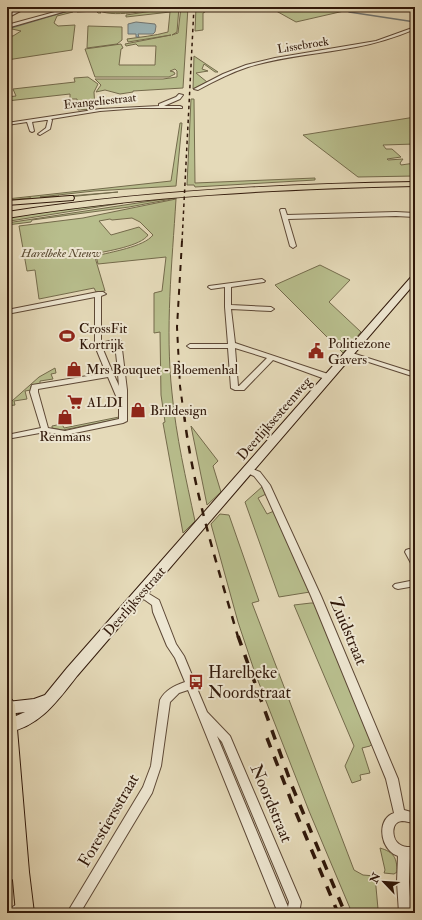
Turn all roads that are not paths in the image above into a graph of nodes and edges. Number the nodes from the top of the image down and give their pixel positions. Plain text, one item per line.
1 (26, 7) edge
2 (78, 7) edge
3 (7, 17) edge
4 (7, 27) edge
5 (414, 30) edge
6 (196, 89) dead end
7 (181, 94) dead end
8 (155, 106) junction
9 (180, 107) dead end
10 (47, 118) junction
11 (29, 121) junction
12 (7, 124) edge
13 (32, 131) dead end
14 (40, 134) dead end
15 (415, 180) edge
16 (415, 184) edge
17 (241, 186) junction
18 (194, 194) junction
19 (9, 203) edge
20 (283, 210) dead end
21 (7, 212) edge
22 (7, 215) edge
23 (415, 216) edge
24 (285, 217) junction
25 (7, 222) edge
26 (293, 246) dead end
27 (415, 278) edge
28 (262, 281) dead end
29 (228, 286) junction
30 (211, 287) dead end
31 (228, 307) junction
32 (271, 310) dead end
33 (7, 312) edge
34 (231, 345) junction
35 (98, 346) junction
36 (190, 346) dead end
37 (349, 354) junction
38 (271, 358) junction
39 (121, 372) junction
40 (110, 374) junction
41 (415, 375) edge
42 (328, 377) junction
43 (123, 405) junction
44 (45, 430) junction
45 (7, 437) edge
46 (248, 470) junction
47 (218, 505) joint
48 (409, 552) dead end
49 (415, 563) edge
50 (415, 583) edge
51 (398, 586) dead end
52 (141, 593) junction
53 (192, 684) junction
54 (52, 697) junction
55 (7, 705) edge
56 (7, 708) edge
57 (202, 713) junction
58 (8, 726) junction
59 (400, 816) junction
60 (415, 818) edge
61 (409, 853) edge
62 (14, 873) edge
63 (21, 911) edge
64 (73, 913) edge
65 (284, 913) edge
66 (293, 913) edge
67 (406, 913) edge

1 - 3 street
2 - 4 street
5 - 6 street, Lissebroek
7 - 8 street, Evangeliestraat
8 - 9 street, Evangeliestraat
8 - 10 street, Evangeliestraat
10 - 11 street, Evangeliestraat
10 - 14 street, Evangeliestraat
11 - 12 street, Evangeliestraat
11 - 13 street
15 - 17 main road
16 - 18 main road
17 - 19 main road
17 - 21 main road
18 - 22 main road
18 - 25 main road
20 - 24 street
23 - 24 street
24 - 26 street
27 - 37 main road, Deerlijksesteenweg
28 - 29 street
29 - 30 street
29 - 31 street
31 - 32 street
31 - 34 street
33 - 35 street
34 - 36 street
34 - 38 street
34 - 38 street
35 - 39 street
35 - 40 street
37 - 41 street
37 - 42 main road, Deerlijksesteenweg
38 - 42 street
39 - 40 street
39 - 43 street
40 - 43 street
40 - 44 street
42 - 46 main road, Deerlijksesteenweg
43 - 44 street
44 - 45 street
46 - 47 main road, Deerlijksesteenweg
46 - 59 street, Zuidstraat
47 - 52 main road, Deerlijksestraat
48 - 49 street
50 - 51 street
52 - 53 street, Noordstraat
52 - 54 main road, Deerlijksestraat
53 - 57 street, Noordstraat
53 - 64 street, Forestiersstraat
54 - 56 main road, Deerlijksestraat
54 - 58 main road, Deerlijksestraat
55 - 56 main road
56 - 58 main road
57 - 65 street, Noordstraat
57 - 66 street, Noordstraat
58 - 62 main road
59 - 60 street
59 - 61 street
61 - 67 street
62 - 63 main road

